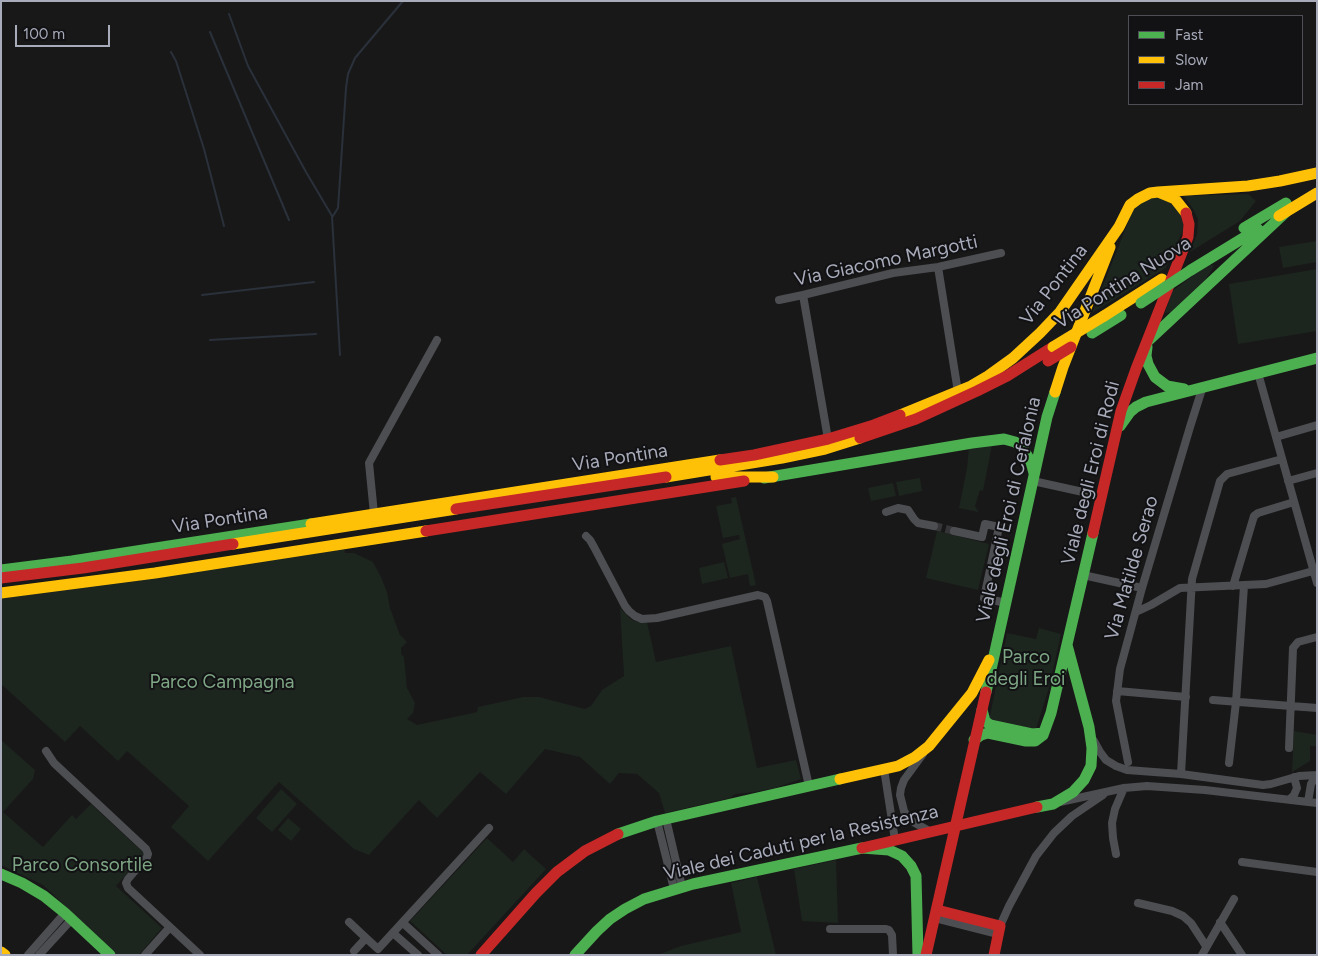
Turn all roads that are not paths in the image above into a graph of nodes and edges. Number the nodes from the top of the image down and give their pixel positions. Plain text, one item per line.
1 (1317, 173) edge
2 (1317, 184) edge
3 (1154, 193) junction
4 (1317, 193) edge
5 (1286, 212) junction
6 (1118, 227) junction
7 (1000, 253) dead end
8 (1192, 265) junction
9 (938, 267) junction
10 (803, 295) junction
11 (779, 300) dead end
12 (1060, 312) junction
13 (1081, 322) junction
14 (437, 340) dead end
15 (1148, 341) junction
16 (1317, 358) edge
17 (1258, 373) junction
18 (1198, 388) junction
19 (958, 392) junction
20 (1317, 426) edge
21 (1115, 436) junction
22 (1276, 436) junction
23 (828, 439) junction
24 (1282, 459) junction
25 (1317, 473) edge
26 (715, 474) junction
27 (773, 477) junction
28 (1034, 477) junction
29 (1288, 481) junction
30 (1100, 499) junction
31 (1294, 502) junction
32 (886, 512) dead end
33 (374, 514) junction
34 (934, 526) tunnel mouth
35 (954, 530) tunnel mouth
36 (586, 536) dead end
37 (1, 570) edge
38 (1313, 571) junction
39 (1083, 576) junction
40 (1317, 583) edge
41 (2, 585) edge
42 (1233, 586) junction
43 (1244, 586) junction
44 (1142, 588) junction
45 (1191, 588) junction
46 (1006, 602) junction
47 (1136, 612) junction
48 (1317, 638) edge
49 (1066, 644) junction
50 (996, 648) junction
51 (1117, 691) junction
52 (1186, 697) junction
53 (1213, 700) dead end
54 (1236, 702) junction
55 (982, 706) junction
56 (1291, 707) junction
57 (1317, 708) edge
58 (1089, 727) junction
59 (1043, 733) junction
60 (974, 740) junction
61 (929, 746) junction
62 (1289, 748) dead end
63 (46, 751) dead end
64 (1128, 762) dead end
65 (1229, 763) dead end
66 (884, 769) junction
67 (1181, 774) junction
68 (1317, 775) edge
69 (1294, 777) junction
70 (809, 786) junction
71 (1124, 788) junction
72 (1109, 792) junction
73 (1290, 799) junction
74 (1308, 802) junction
75 (1317, 803) edge
76 (1053, 804) junction
77 (662, 820) junction
78 (489, 828) dead end
79 (931, 832) junction
80 (895, 840) junction
81 (862, 848) junction
82 (1116, 854) dead end
83 (1242, 862) dead end
84 (1317, 872) edge
85 (1, 874) edge
86 (678, 888) junction
87 (1234, 898) dead end
88 (1138, 903) dead end
89 (936, 914) junction
90 (68, 916) junction
91 (349, 922) dead end
92 (403, 922) junction
93 (1220, 922) junction
94 (170, 927) junction
95 (830, 929) dead end
96 (999, 930) junction
97 (394, 932) junction
98 (366, 938) junction
99 (1206, 946) junction
100 (354, 951) dead end
101 (1, 952) edge
102 (5, 955) edge
103 (28, 955) edge
104 (39, 955) edge
105 (110, 955) edge
106 (145, 955) edge
107 (200, 955) edge
108 (418, 955) edge
109 (438, 955) edge
110 (481, 955) edge
111 (575, 955) edge
112 (893, 955) edge
113 (918, 955) edge
114 (926, 955) edge
115 (994, 955) edge
116 (1202, 955) edge
117 (1242, 955) edge

1 - 3 main road
2 - 8 main road, Via Pontina Nuova
3 - 6 main road, Via Pontina
3 - 15 main road, Viale degli Eroi di Rodi
4 - 5 main road, Via Pontina Nuova
5 - 8 main road, Via Pontina Nuova
5 - 15 main road
6 - 12 main road, Via Pontina
6 - 13 main road, Viale degli Eroi di Cefalonia
7 - 9 street, Via Giacomo Margotti
8 - 26 main road, Via Pontina Nuova, bridge
8 - 26 main road, Via Pontina Nuova, bridge
9 - 10 street, Via Giacomo Margotti
9 - 19 street
10 - 11 street, Via Giacomo Margotti
10 - 23 street
12 - 13 main road
12 - 19 main road, Via Pontina
13 - 28 main road, Viale degli Eroi di Cefalonia
14 - 33 street
15 - 18 main road
15 - 21 main road, Viale degli Eroi di Rodi
16 - 17 main road
17 - 18 main road
17 - 22 street
18 - 21 main road
18 - 44 street, Via Matilde Serao
19 - 23 main road, Via Pontina
20 - 22 street
21 - 30 main road, Viale degli Eroi di Rodi
22 - 24 street
23 - 33 main road, Via Pontina
24 - 29 street
24 - 45 street
25 - 29 street
26 - 27 main road
26 - 41 main road, Via Pontina
27 - 28 main road, Via Pontina
27 - 41 main road, Via Pontina
28 - 30 street
28 - 46 main road, Viale degli Eroi di Cefalonia
29 - 31 street
30 - 39 main road, Viale degli Eroi di Rodi
31 - 38 street
31 - 42 street
32 - 34 street
33 - 37 main road, Via Pontina
35 - 46 street
36 - 70 street
38 - 40 street
38 - 43 street
39 - 44 street
39 - 49 main road, Viale degli Eroi di Rodi
42 - 43 street
42 - 45 street
43 - 54 street
44 - 47 street, Via Matilde Serao
45 - 47 street
45 - 52 street
46 - 50 main road, Viale degli Eroi di Cefalonia
47 - 51 street, Via Matilde Serao
48 - 56 street
49 - 58 main road, Viale dei Caduti per la Resistenza
49 - 59 main road, Viale degli Eroi di Rodi
50 - 55 main road, Viale degli Eroi di Cefalonia
50 - 61 main road
51 - 52 street
51 - 64 street, Via Matilde Serao
52 - 67 street
53 - 54 street
54 - 56 street
54 - 65 street
55 - 59 main road
55 - 60 main road, Viale degli Eroi di Cefalonia
56 - 57 street
56 - 62 street
58 - 67 street, Viale dei Caduti per la Resistenza
58 - 76 main road, Viale dei Caduti per la Resistenza
59 - 60 main road
60 - 89 main road, Viale degli Eroi di Cefalonia
61 - 66 main road
61 - 79 street
63 - 94 street
66 - 70 main road
66 - 80 street
67 - 69 street, Viale dei Caduti per la Resistenza
68 - 69 street, Viale dei Caduti per la Resistenza
68 - 74 street
69 - 73 street
70 - 77 main road
71 - 72 street, Viale dei Caduti per la Resistenza
71 - 73 street, Viale dei Caduti per la Resistenza
71 - 82 street
72 - 76 street, Viale dei Caduti per la Resistenza
72 - 96 street
73 - 74 street, Viale dei Caduti per la Resistenza
74 - 75 street, Viale dei Caduti per la Resistenza
76 - 79 main road, Viale dei Caduti per la Resistenza, bridge
77 - 86 street
77 - 110 main road
78 - 92 street
79 - 80 main road, Viale dei Caduti per la Resistenza, bridge
80 - 81 main road, Viale dei Caduti per la Resistenza, bridge
81 - 86 main road, Viale dei Caduti per la Resistenza
81 - 113 main road
83 - 84 street
85 - 90 main road
86 - 111 main road, Viale dei Caduti per la Resistenza
87 - 93 street
88 - 99 street
89 - 96 main road
89 - 114 main road, Viale degli Eroi di Cefalonia
90 - 103 street
90 - 104 street
90 - 105 main road
91 - 98 street
92 - 97 street
92 - 109 street
93 - 99 street
93 - 117 street
94 - 106 street
94 - 107 street
95 - 112 street
96 - 115 main road
97 - 98 street
97 - 108 street
98 - 100 street
99 - 116 street
101 - 102 main road

